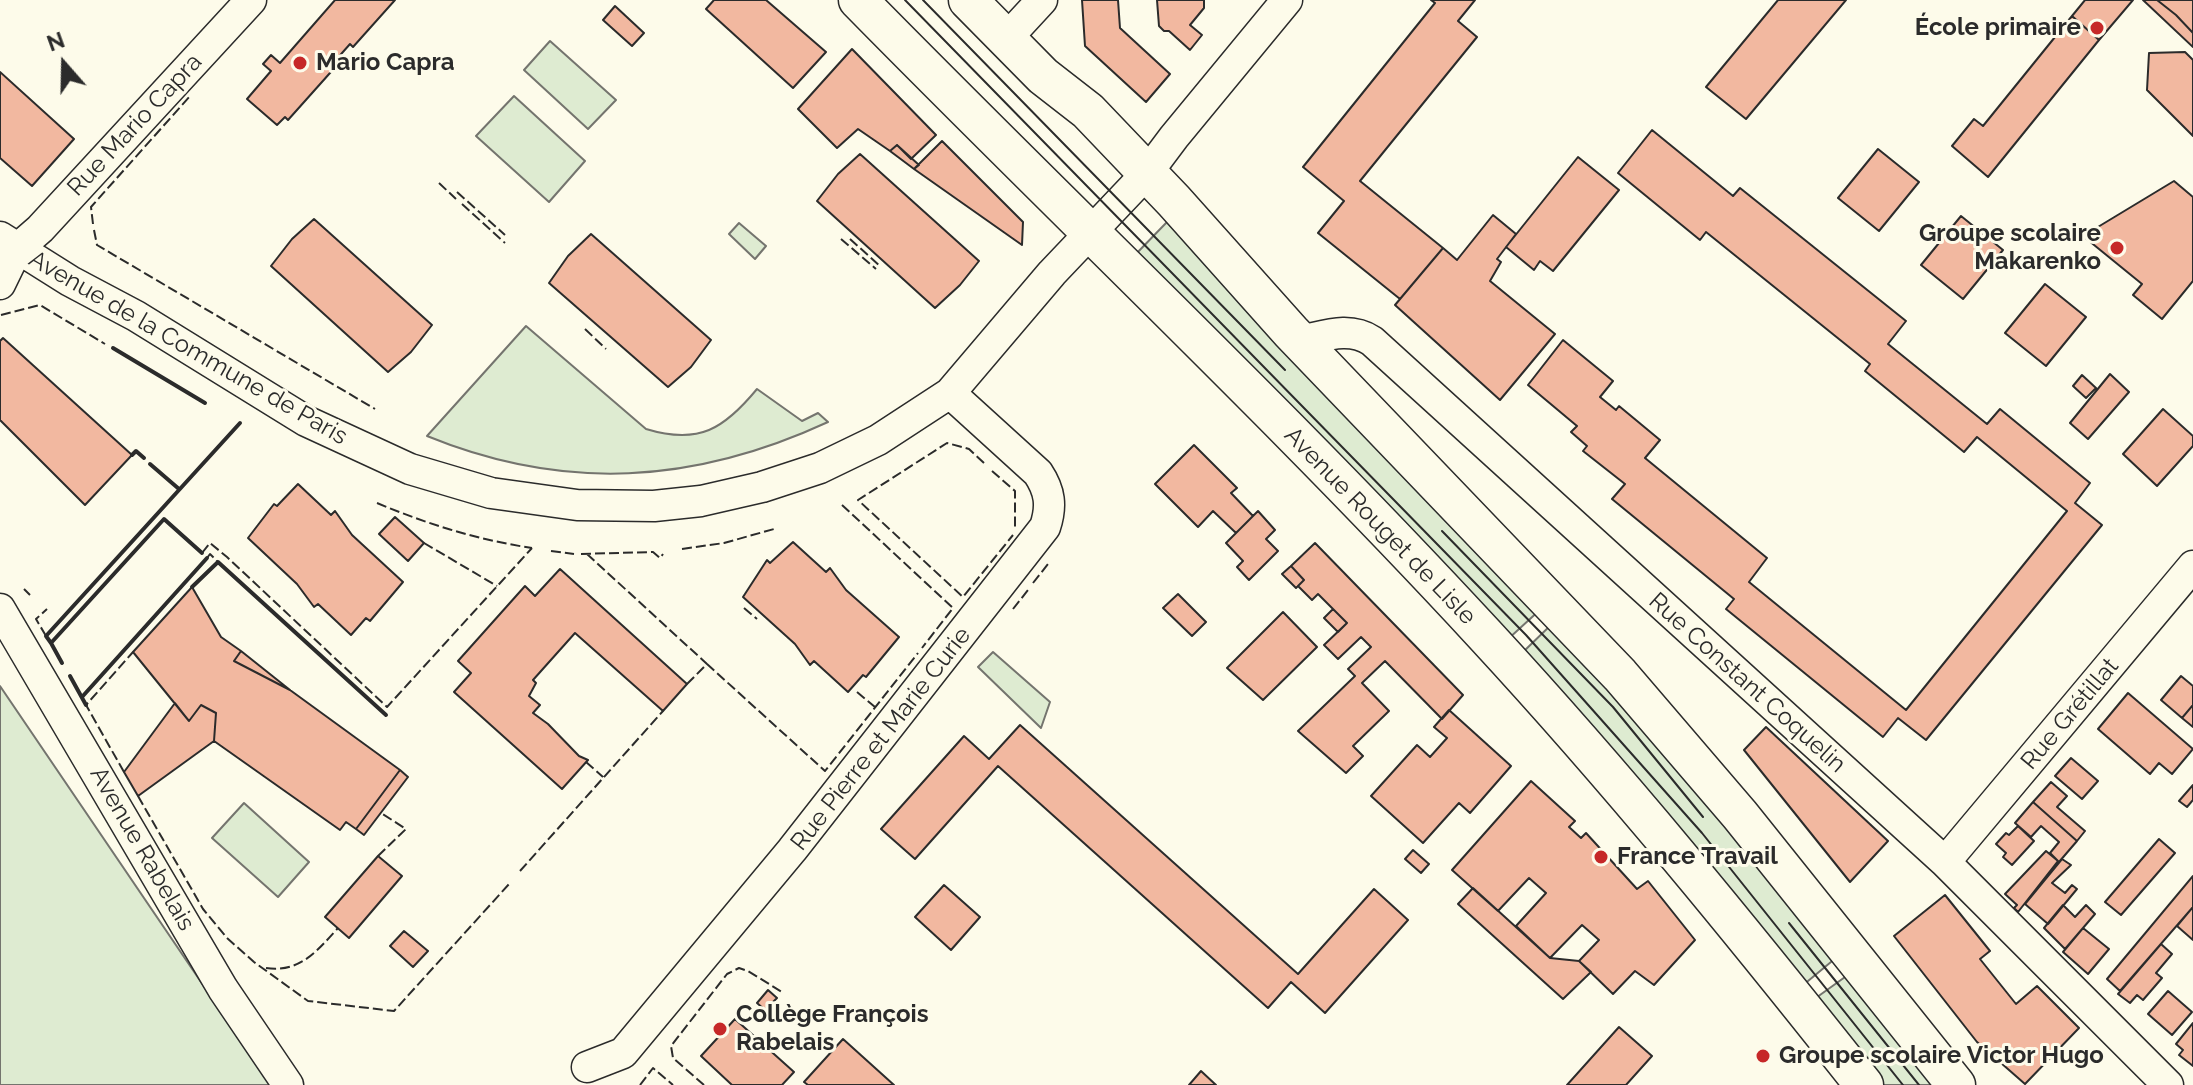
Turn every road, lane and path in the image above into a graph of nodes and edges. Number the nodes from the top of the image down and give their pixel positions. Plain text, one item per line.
1 (251, 0) edge
2 (858, 0) edge
3 (968, 0) edge
4 (1042, 0) edge
5 (1287, 0) edge
6 (1006, 39) junction
7 (1147, 173) junction
8 (1090, 233) junction
9 (6, 245) edge
10 (0, 284) edge
11 (1300, 341) junction
12 (950, 393) junction
13 (2193, 566) edge
14 (0, 609) edge
15 (1945, 862) junction
16 (587, 1067) dead end
17 (288, 1085) edge
18 (1864, 1085) edge
19 (1956, 1085) edge
20 (2168, 1085) edge

1 - 9 street, Rue Mario Capra
2 - 8 main road, Avenue Rouget de Lisle
3 - 6 main road
4 - 6 street
5 - 7 street, Avenue de la Commune de Paris
6 - 7 main road
7 - 8 street, Avenue de la Commune de Paris
7 - 11 main road
8 - 12 street, Avenue de la Commune de Paris
8 - 18 main road, Avenue Rouget de Lisle
9 - 10 street, Rue Mario Capra
9 - 12 street, Avenue de la Commune de Paris
11 - 15 street, Rue Constant Coquelin
11 - 19 main road
12 - 16 street, Rue Pierre et Marie Curie
13 - 15 street, Rue Grétillat
14 - 17 street, Avenue Rabelais
15 - 20 street, Rue Constant Coquelin

